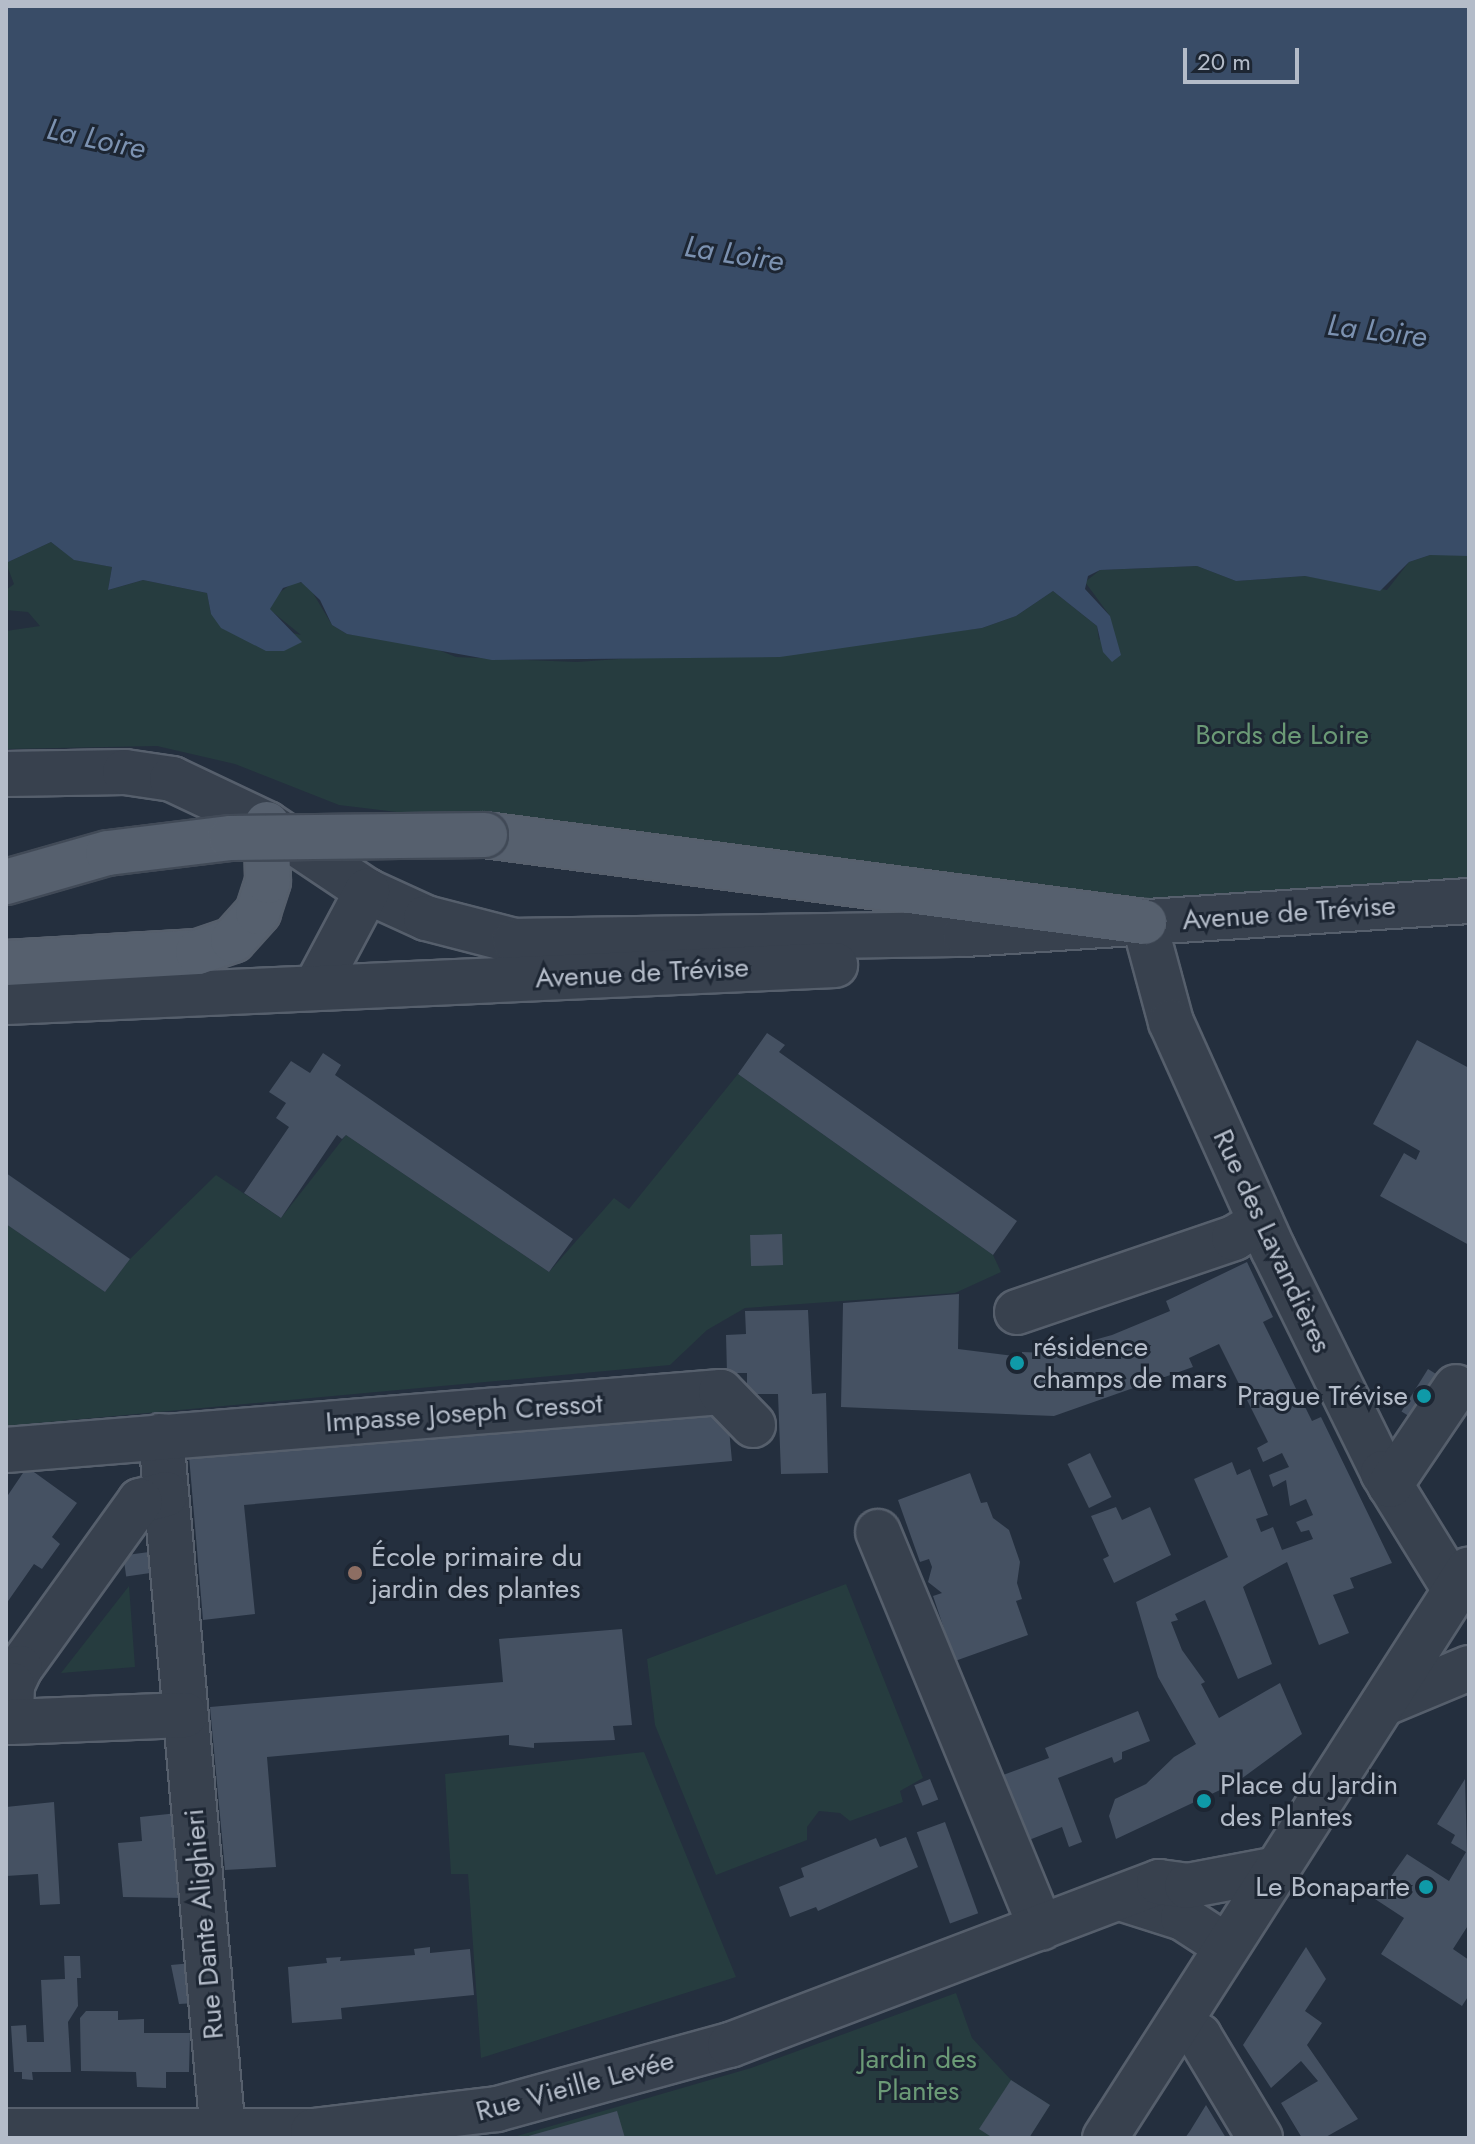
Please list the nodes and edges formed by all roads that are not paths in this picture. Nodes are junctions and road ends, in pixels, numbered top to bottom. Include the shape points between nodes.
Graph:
1 (6, 774) edge
2 (267, 824) junction
3 (6, 882) edge
4 (367, 891) junction
5 (1469, 901) edge
6 (1144, 922) junction
7 (965, 934) junction
8 (6, 963) edge
9 (316, 987) junction
10 (6, 1002) edge
11 (1261, 1222) junction
12 (1017, 1312) dead end
13 (1456, 1387) dead end
14 (753, 1425) dead end
15 (161, 1436) junction
16 (6, 1450) edge
17 (1390, 1485) junction
18 (166, 1494) junction
19 (878, 1532) dead end
20 (1462, 1579) edge
21 (1469, 1668) edge
22 (1383, 1704) junction
23 (185, 1715) junction
24 (8, 1723) edge
25 (1272, 1870) junction
26 (1117, 1897) junction
27 (1041, 1928) junction
28 (1226, 1946) junction
29 (1179, 2023) junction
30 (6, 2131) edge
31 (223, 2133) junction
32 (1105, 2138) edge
33 (1260, 2138) edge

1 - 2 street, Avenue de Trévise via 125,772 172,779
2 - 4 street, Avenue de Trévise
2 - 8 main road via 268,881 258,912 233,940 198,952
3 - 6 main road, bridge via 108,853 231,838 485,835
4 - 7 street, Avenue de Trévise via 426,918 515,941
4 - 9 street
5 - 6 street, Avenue de Trévise
6 - 7 street, Avenue de Trévise
6 - 11 street, Rue des Lavandières via 1171,1022
7 - 9 street, Avenue de Trévise via 837,965
9 - 10 street, Avenue de Trévise
11 - 12 street via 1234,1238
11 - 17 street, Rue des Lavandières
13 - 17 street
14 - 15 street, Impasse Joseph Cressot via 721,1392
15 - 16 street
15 - 18 street, Rue Dante Alighieri
17 - 20 street, Rue des Lavandières
18 - 23 street, Rue Dante Alighieri
18 - 24 street via 140,1501 20,1668 12,1685
19 - 27 street
20 - 22 street
21 - 22 street
22 - 25 street
23 - 24 street
23 - 31 street, Rue Dante Alighieri
25 - 26 street via 1187,1886 1159,1882
25 - 28 street
26 - 27 street, Rue Vieille Levée
26 - 28 street via 1183,1918
27 - 31 street, Rue Vieille Levée via 730,2045 497,2109 426,2121
28 - 29 street
29 - 32 street
29 - 33 street via 1199,2036
30 - 31 street, Rue Vieille Levée

